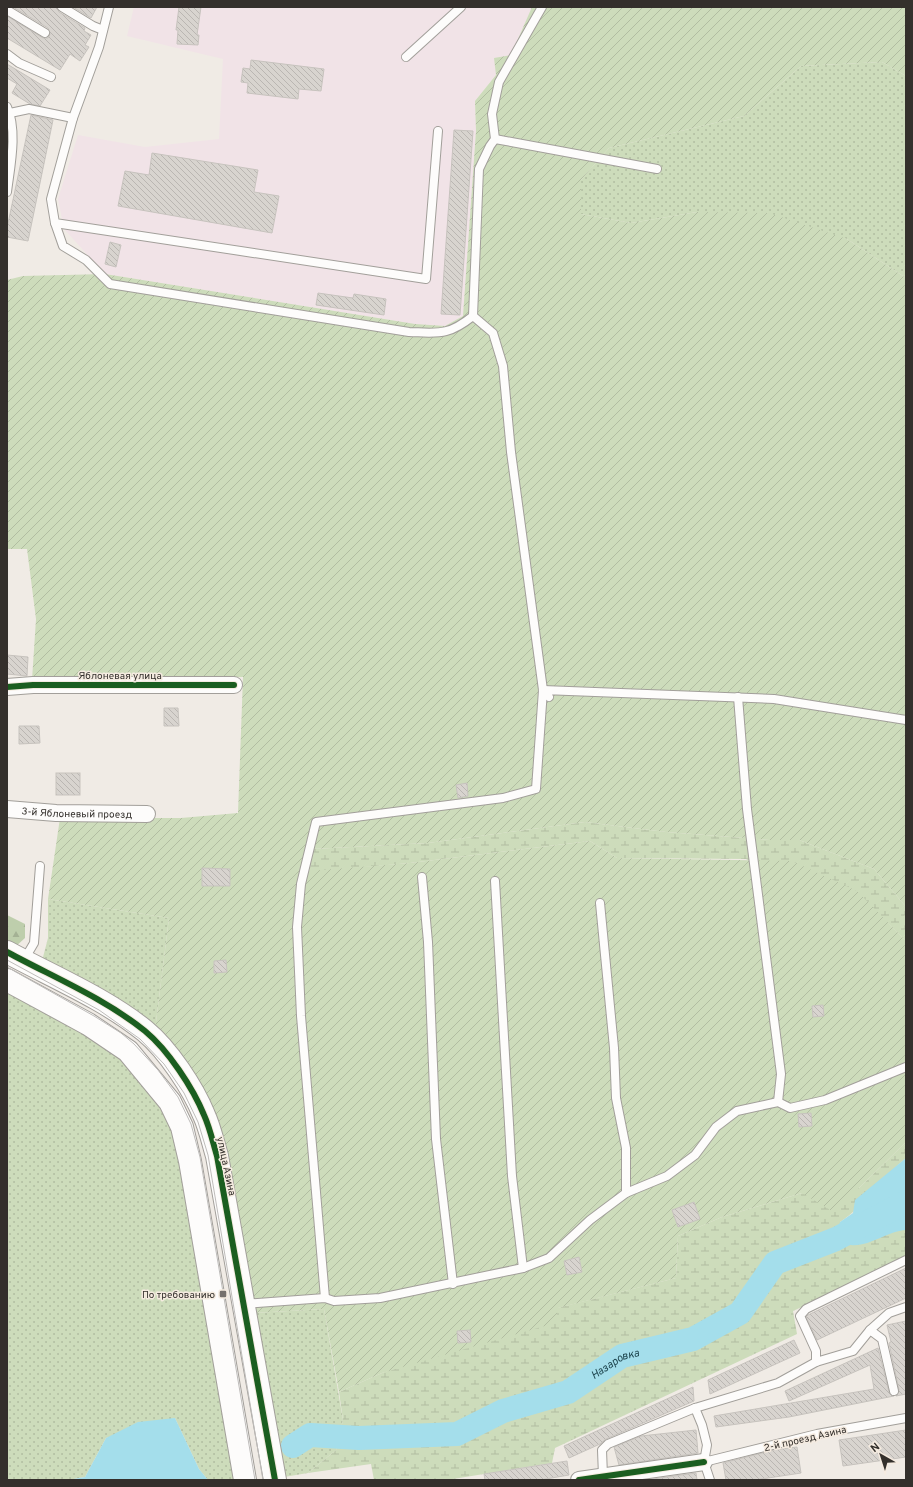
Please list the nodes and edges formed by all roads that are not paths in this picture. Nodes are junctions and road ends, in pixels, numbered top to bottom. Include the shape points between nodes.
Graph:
1 (62, 7) edge
2 (109, 7) edge
3 (461, 7) edge
4 (542, 7) edge
5 (7, 10) edge
6 (104, 30) junction
7 (45, 32) dead end
8 (7, 54) edge
9 (406, 57) dead end
10 (50, 77) dead end
11 (8, 110) edge
12 (73, 118) junction
13 (438, 132) dead end
14 (495, 139) junction
15 (657, 169) dead end
16 (7, 192) edge
17 (55, 223) junction
18 (472, 316) junction
19 (234, 685) dead end
20 (7, 687) edge
21 (543, 690) junction
22 (549, 697) dead end
23 (738, 697) junction
24 (906, 720) edge
25 (7, 809) edge
26 (147, 814) dead end
27 (40, 866) dead end
28 (422, 877) dead end
29 (495, 881) dead end
30 (600, 903) dead end
31 (15, 956) edge
32 (7, 980) edge
33 (906, 1067) edge
34 (778, 1102) junction
35 (626, 1193) junction
36 (906, 1260) edge
37 (523, 1268) junction
38 (453, 1284) junction
39 (324, 1298) junction
40 (243, 1304) junction
41 (906, 1307) edge
42 (870, 1330) junction
43 (816, 1362) junction
44 (894, 1391) dead end
45 (695, 1408) junction
46 (906, 1418) edge
47 (704, 1462) junction
48 (603, 1476) junction
49 (245, 1480) edge
50 (275, 1480) edge
51 (579, 1480) edge
52 (710, 1480) edge

1 - 6 lane
2 - 6 lane
3 - 9 lane
4 - 14 lane via 499,82 492,114
5 - 7 lane
6 - 12 lane
8 - 10 lane via 19,63
11 - 12 lane via 29,109
11 - 16 lane via 12,145
12 - 17 lane via 51,199
13 - 17 lane via 426,279
14 - 15 lane
14 - 18 lane via 479,169
17 - 18 lane via 63,246 86,260 110,284 409,332 444,334 462,325
18 - 21 lane via 493,333 503,366 511,452
19 - 20 street, Яблоневая улица via 33,684
21 - 22 lane
21 - 23 lane
21 - 39 lane via 536,788 503,798 316,822 301,884 297,927 301,1016
23 - 24 lane via 774,699
23 - 34 lane via 747,809 781,1074
25 - 26 street, 3-й Яблоневый проезд via 56,813
27 - 31 lane via 34,943
28 - 38 lane via 428,942 436,1139
29 - 37 lane via 512,1176
30 - 35 lane via 614,1048 616,1098 626,1148
31 - 40 street, улица Азина via 103,1003 146,1032 171,1059 191,1089 205,1117 217,1156
32 - 49 street via 88,1024 128,1051 170,1102 182,1127
33 - 34 lane via 825,1100 790,1108
34 - 35 lane via 737,1111 716,1127 694,1155 667,1176
35 - 37 lane via 590,1220 549,1258
36 - 43 lane via 806,1309 800,1316 816,1351
37 - 38 lane
38 - 39 lane via 380,1298 334,1301
39 - 40 lane
40 - 50 street, улица Азина
41 - 42 lane via 889,1313
42 - 43 lane via 852,1351
42 - 44 lane via 882,1339
43 - 45 lane via 778,1382
45 - 47 lane via 707,1445
45 - 48 lane via 608,1444 602,1450
46 - 47 lane, 2-й проезд Азина via 816,1434
47 - 48 street
47 - 52 lane
48 - 51 street

